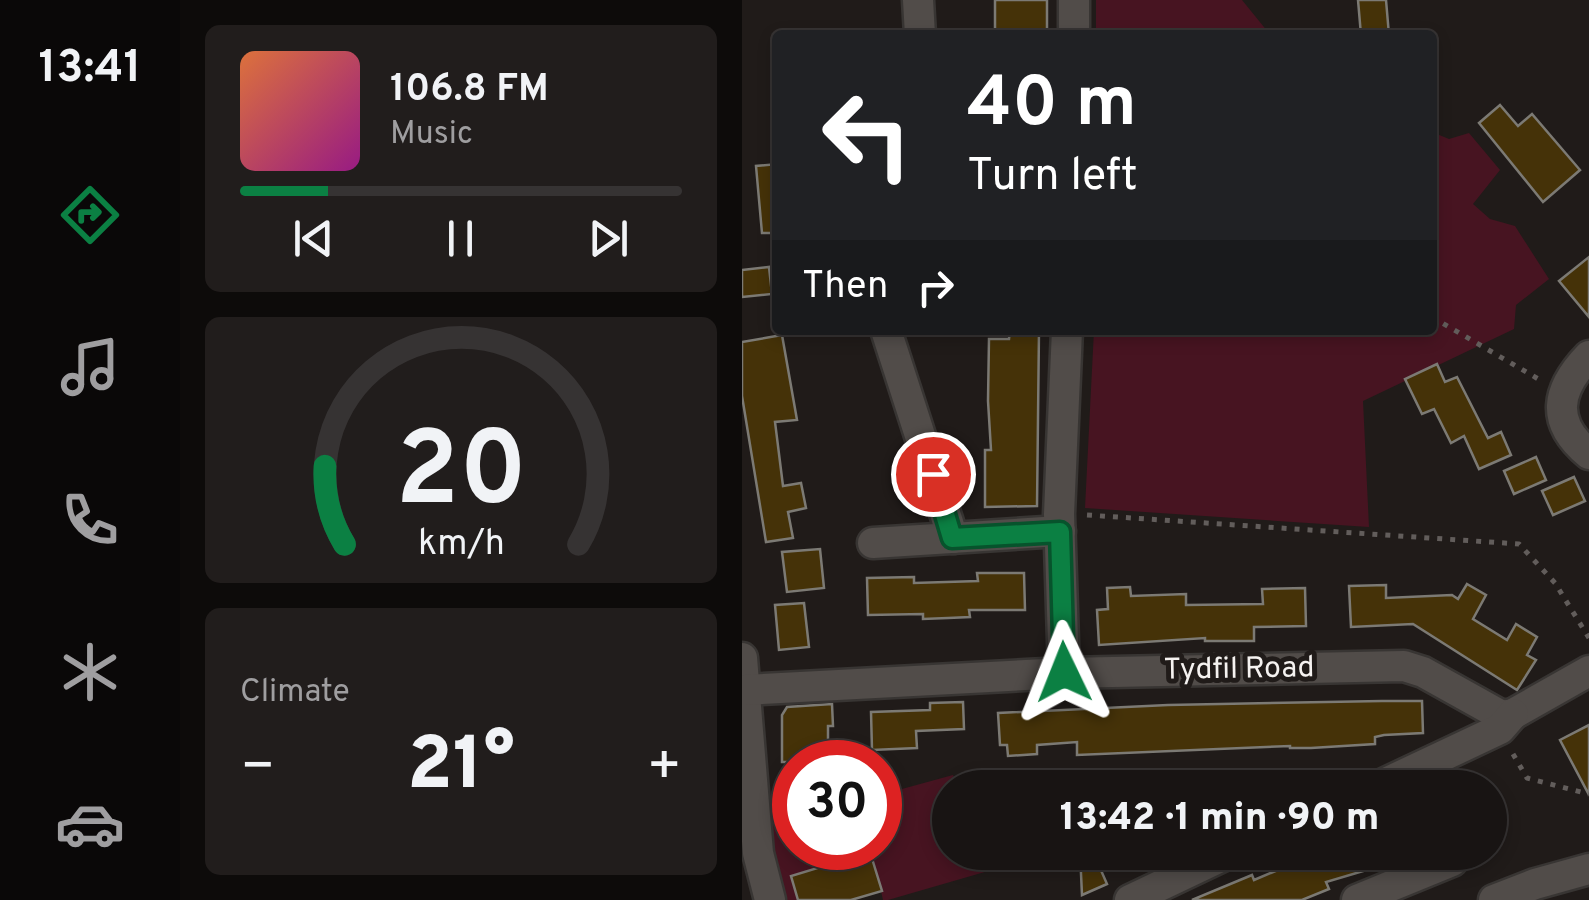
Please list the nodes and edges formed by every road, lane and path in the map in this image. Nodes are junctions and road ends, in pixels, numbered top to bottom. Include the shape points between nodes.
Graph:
1 (918, 0) edge
2 (1074, 0) edge
3 (920, 30) edge
4 (1074, 30) edge
5 (1437, 319) edge
6 (888, 335) edge
7 (1067, 335) edge
8 (1588, 356) edge
9 (1564, 394) junction
10 (1588, 454) edge
11 (1060, 523) junction
12 (952, 538) junction
13 (873, 544) dead end
14 (1588, 638) edge
15 (742, 658) edge
16 (1588, 671) edge
17 (1064, 672) junction
18 (745, 690) junction
19 (1506, 721) junction
20 (1410, 770) edge
21 (1588, 794) edge
22 (750, 857) edge
23 (1588, 869) edge
24 (1193, 870) edge
25 (1430, 870) edge
26 (770, 900) edge
27 (1130, 900) edge
28 (1357, 900) edge
29 (1494, 900) edge

1 - 3 street
2 - 4 street
5 - 9 path
6 - 12 street
7 - 11 street
8 - 9 street via 1570,375
9 - 10 street via 1563,425
11 - 12 street
11 - 14 path via 1146,517 1519,544 1555,583
11 - 17 street
12 - 13 street
15 - 18 street
16 - 19 street
17 - 18 street, Tydfil Road
17 - 19 street, Tydfil Road via 1404,666
18 - 22 street
19 - 20 street
19 - 21 path via 1527,778
22 - 26 street
23 - 29 street
24 - 27 street
25 - 28 street

